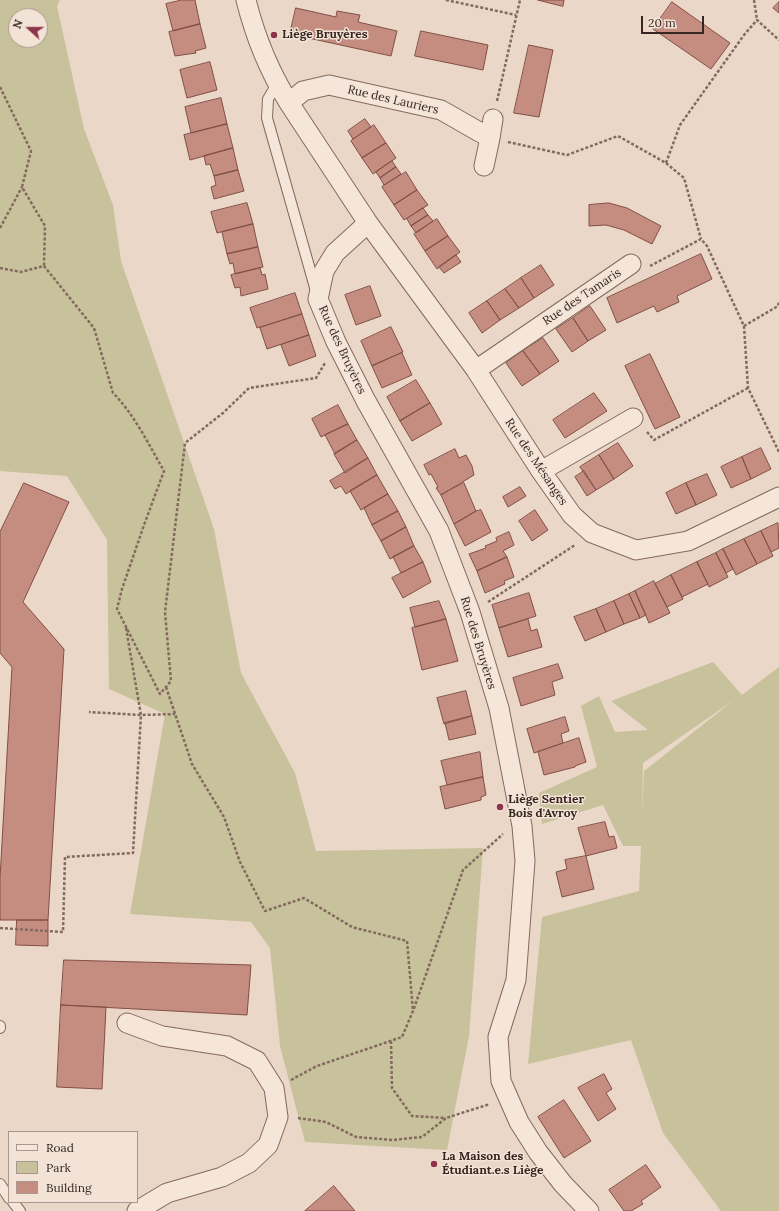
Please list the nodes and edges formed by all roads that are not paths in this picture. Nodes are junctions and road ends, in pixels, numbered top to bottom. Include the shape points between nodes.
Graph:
1 (246, 0) edge
2 (277, 84) junction
3 (289, 102) junction
4 (493, 119) road end
5 (490, 138) junction
6 (484, 166) dead end
7 (368, 223) junction
8 (631, 264) road end
9 (318, 299) junction
10 (476, 370) junction
11 (633, 418) road end
12 (541, 471) junction
13 (779, 496) edge
14 (127, 1023) dead end
15 (0, 1184) edge
16 (8, 1196) edge
17 (14, 1203) edge
18 (20, 1211) edge
19 (137, 1211) edge
20 (588, 1211) edge

1 - 2 street via 264,56
2 - 3 street
2 - 9 lane, Rue des Bruyères via 268,99 266,118
3 - 5 street, Rue des Lauriers via 303,91 329,85 441,110
3 - 7 street
4 - 5 street
5 - 6 street
7 - 9 street via 335,253 324,271
7 - 10 street, Rue des Mésanges
8 - 10 street, Rue des Tamaris
9 - 20 street, Rue des Bruyères via 336,342 366,401 439,531 470,612 499,708 522,826 525,861 518,961 512,993 498,1037 501,1081 519,1122 538,1152
10 - 12 street, Rue des Mésanges
11 - 12 street
12 - 13 street, Rue des Mésanges via 572,515 592,533 636,550 688,541
14 - 19 street via 162,1036 227,1046 257,1061 274,1088 278,1117 268,1145 249,1163 222,1177 167,1193
15 - 16 lane
17 - 18 lane

